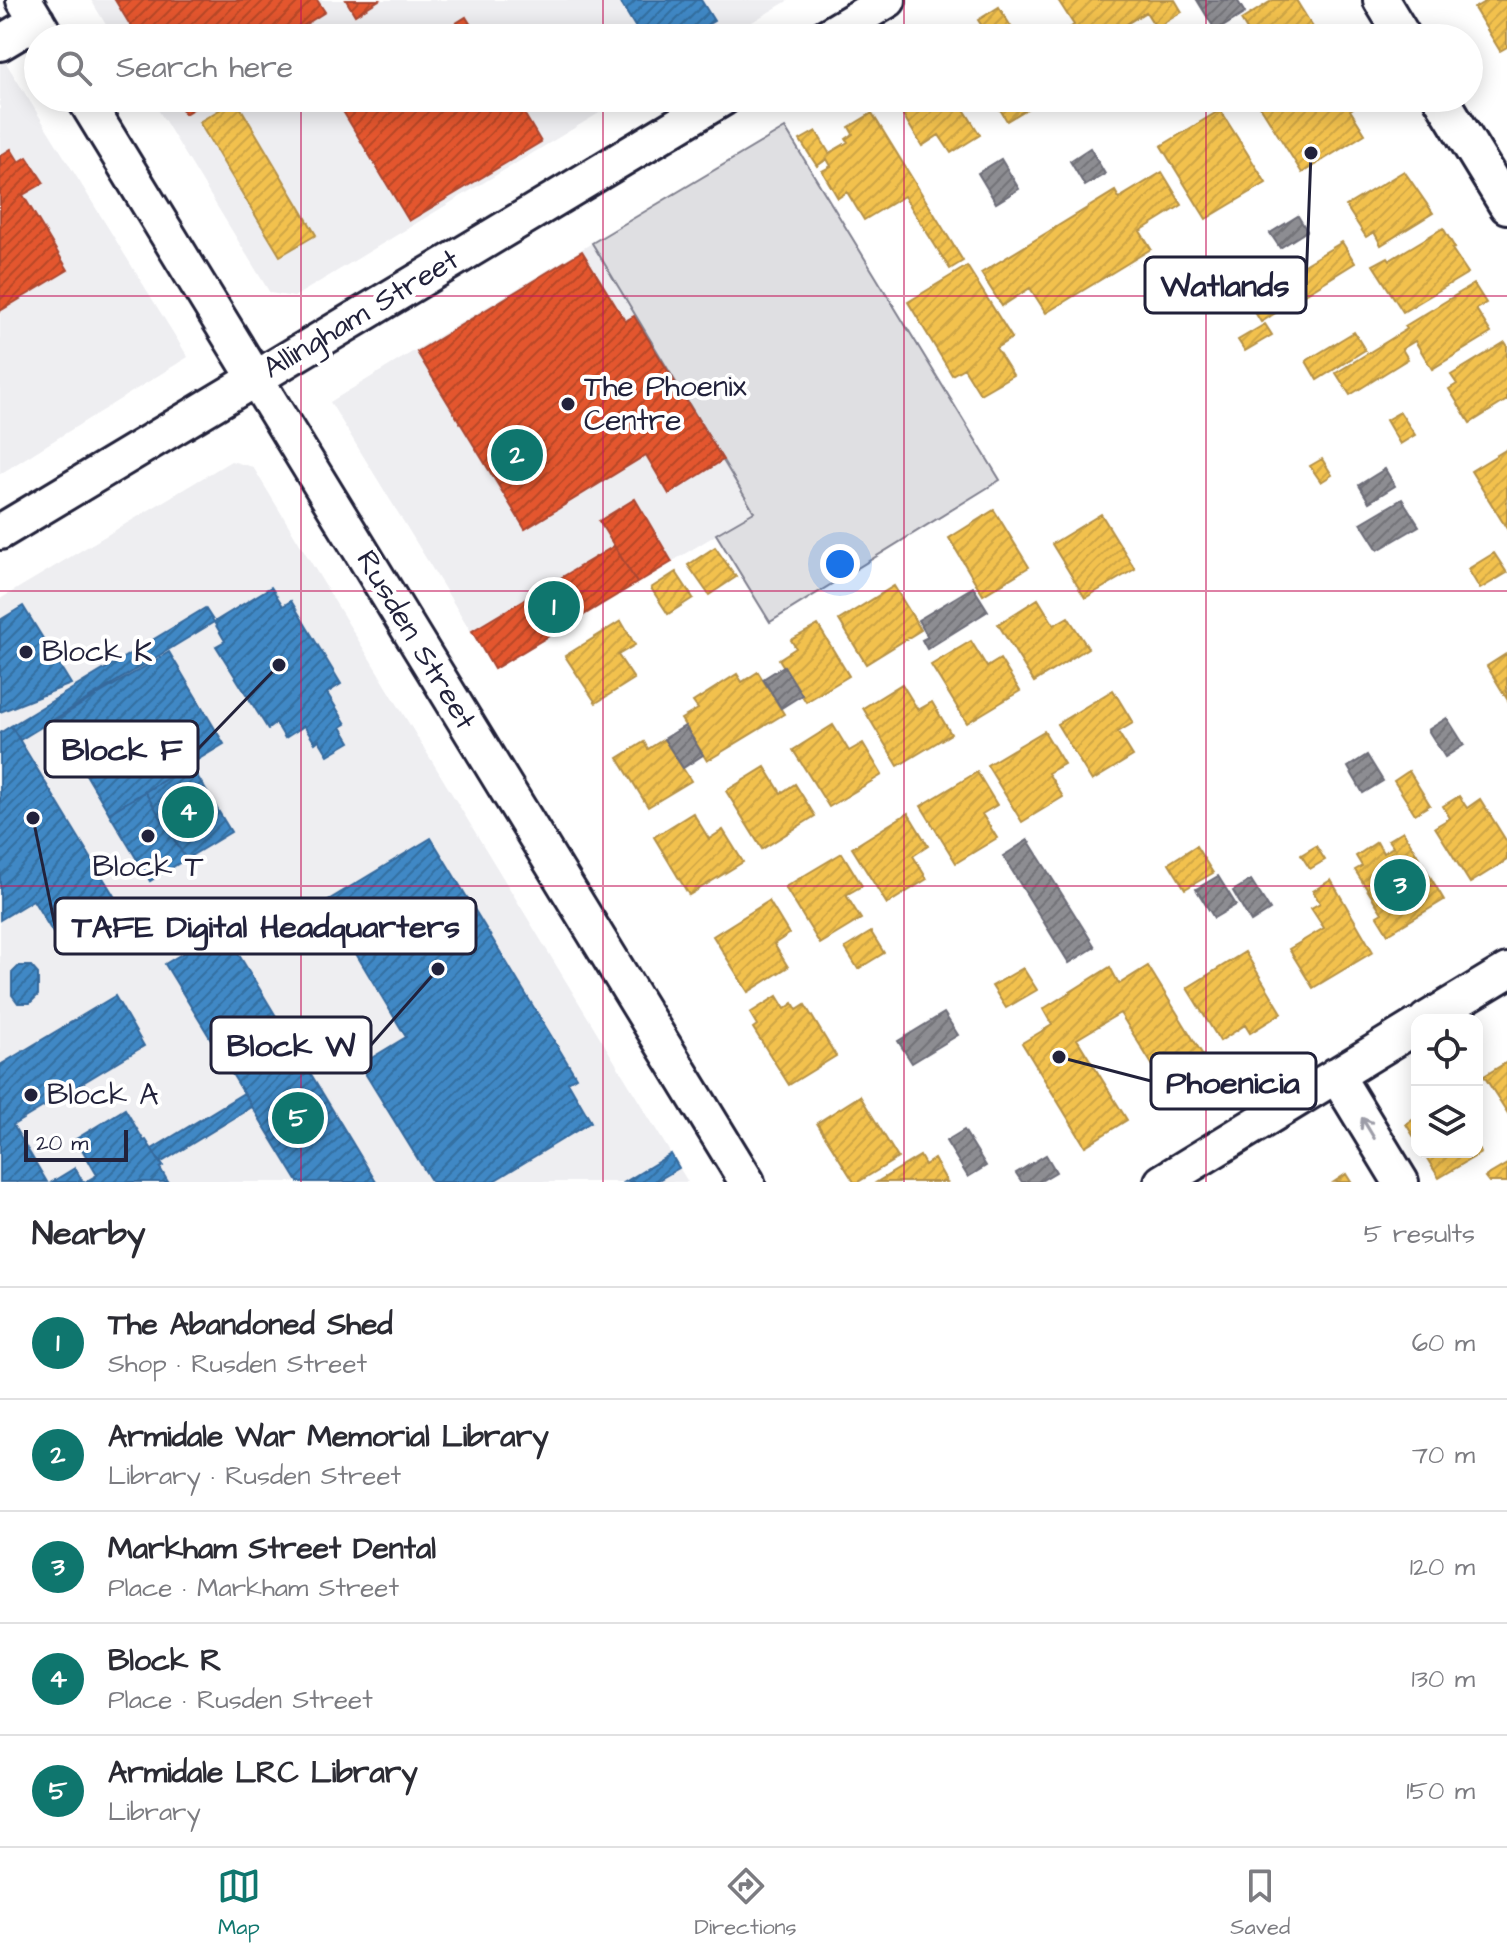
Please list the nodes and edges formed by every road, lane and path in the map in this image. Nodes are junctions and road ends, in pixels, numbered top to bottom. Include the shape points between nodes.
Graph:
1 (888, 0) edge
2 (1381, 0) edge
3 (848, 24) edge
4 (1396, 24) edge
5 (24, 28) edge
6 (0, 43) edge
7 (93, 112) edge
8 (700, 112) edge
9 (1450, 112) edge
10 (1507, 206) edge
11 (255, 378) junction
12 (5, 518) edge
13 (1507, 971) edge
14 (1436, 1014) edge
15 (1411, 1030) edge
16 (1336, 1075) junction
17 (747, 1182) edge
18 (1162, 1182) edge
19 (1401, 1182) edge

1 - 3 street
2 - 4 street
5 - 6 street
7 - 11 street, Rusden Street
8 - 11 street, Allingham Street
9 - 10 street
11 - 12 street, Allingham Street
11 - 17 street, Rusden Street
13 - 14 street
15 - 16 street
16 - 18 street
19 -> 16 street

